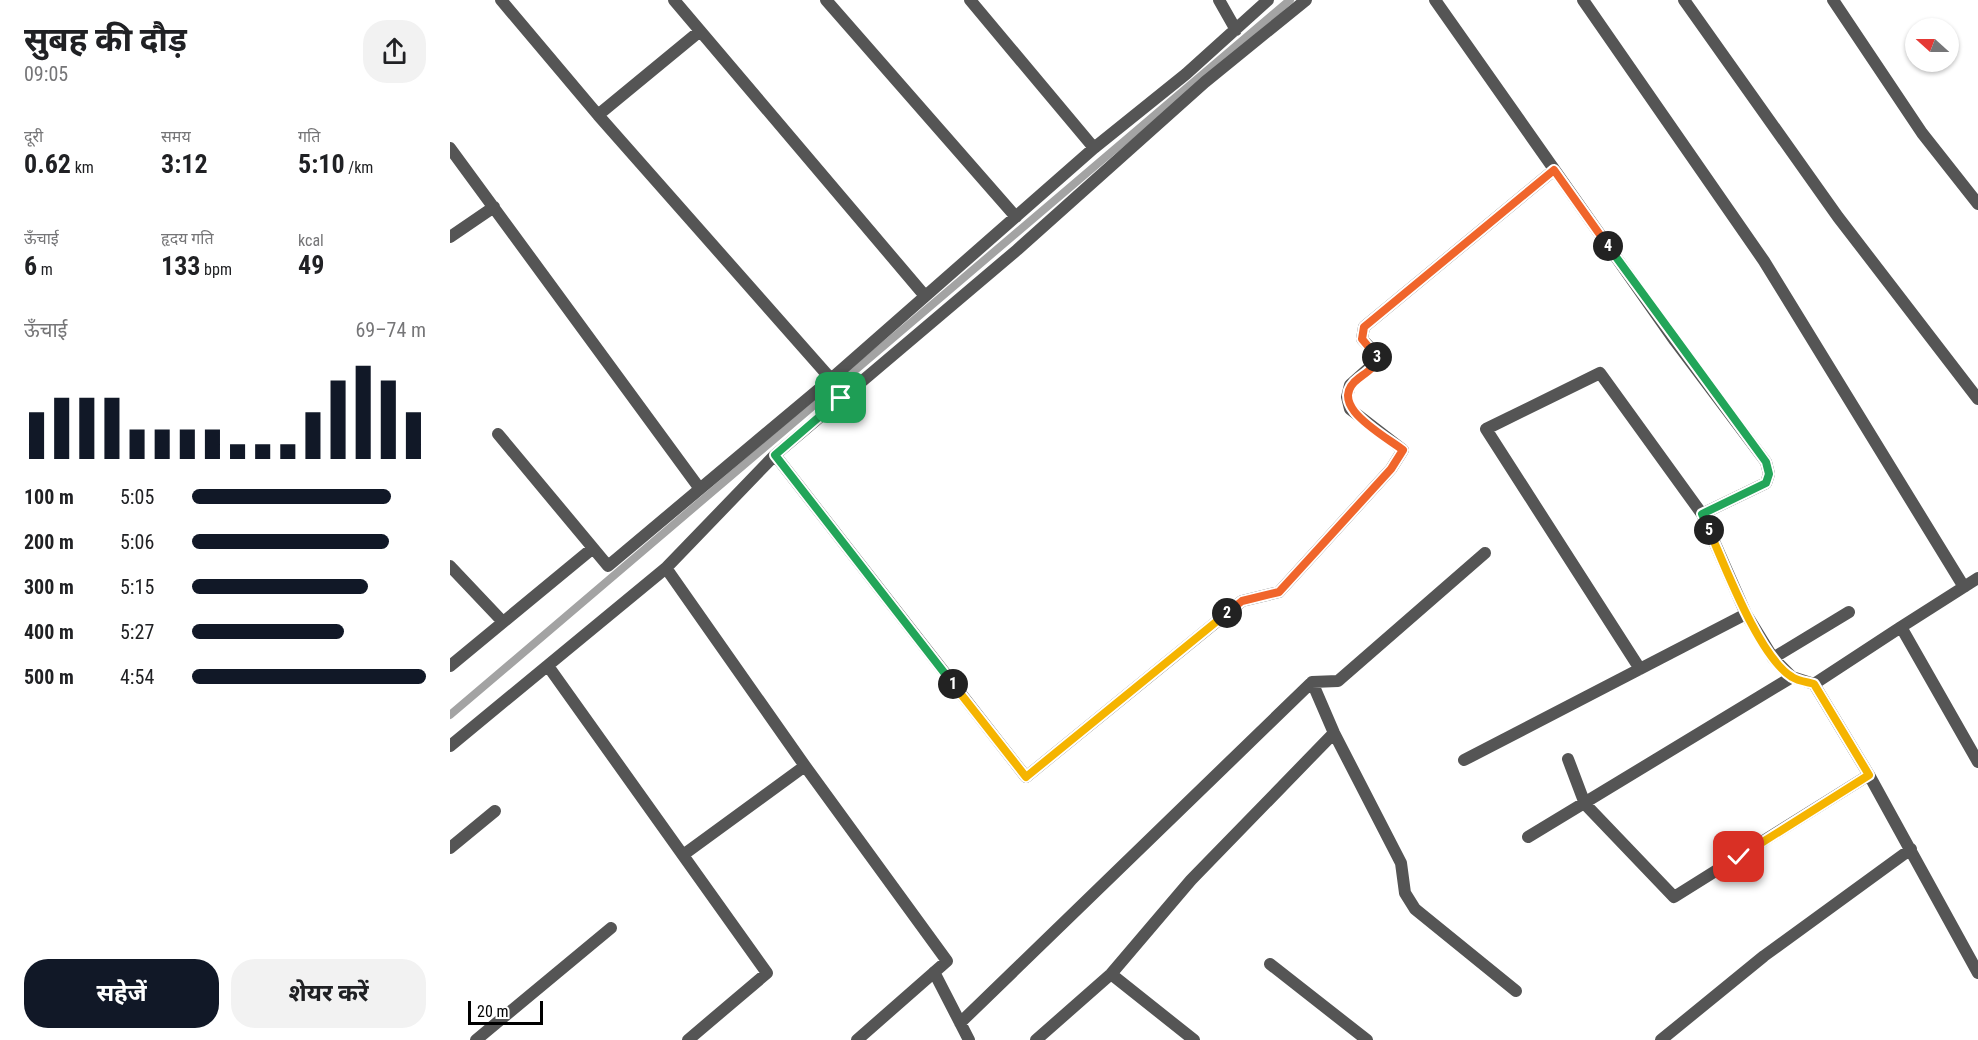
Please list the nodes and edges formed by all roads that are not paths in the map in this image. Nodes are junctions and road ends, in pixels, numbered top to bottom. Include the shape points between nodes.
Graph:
1 (501, 0) edge
2 (674, 0) edge
3 (826, 0) edge
4 (970, 0) edge
5 (1219, 0) edge
6 (1268, 0) edge
7 (1306, 0) edge
8 (1435, 0) edge
9 (1583, 0) edge
10 (1684, 0) edge
11 (1833, 0) edge
12 (1236, 30) junction
13 (700, 32) junction
14 (598, 115) junction
15 (450, 148) edge
16 (1094, 148) junction
17 (1554, 170) junction
18 (1978, 204) edge
19 (494, 207) junction
20 (1016, 217) junction
21 (450, 237) edge
22 (925, 296) junction
23 (831, 379) junction
24 (1978, 399) edge
25 (498, 434) dead end
26 (775, 455) junction
27 (700, 489) junction
28 (1702, 514) junction
29 (593, 548) junction
30 (1485, 553) dead end
31 (450, 566) edge
32 (666, 568) junction
33 (1978, 578) edge
34 (1964, 587) junction
35 (1849, 612) dead end
36 (1746, 614) junction
37 (503, 622) junction
38 (1901, 627) junction
39 (1773, 658) junction
40 (450, 666) edge
41 (548, 666) junction
42 (1640, 669) junction
43 (1792, 677) junction
44 (1312, 682) junction
45 (1814, 684) junction
46 (1334, 733) junction
47 (450, 746) edge
48 (1568, 759) dead end
49 (1464, 760) dead end
50 (1978, 762) edge
51 (805, 766) junction
52 (1869, 775) junction
53 (1586, 804) junction
54 (495, 811) dead end
55 (1528, 837) dead end
56 (450, 848) edge
57 (1911, 849) junction
58 (683, 855) junction
59 (611, 928) dead end
60 (1270, 964) dead end
61 (934, 972) junction
62 (1978, 973) edge
63 (1111, 974) junction
64 (1516, 991) dead end
65 (960, 1023) junction
66 (476, 1040) edge
67 (688, 1040) edge
68 (857, 1040) edge
69 (969, 1040) edge
70 (1036, 1040) edge
71 (1194, 1040) edge
72 (1367, 1040) edge
73 (1661, 1040) edge

1 - 14 street
2 - 13 street
3 - 20 street
4 - 16 street
5 - 12 street
6 - 12 street
7 - 26 street via 1204,82 1017,250
8 - 17 street
9 - 34 street via 1764,261
10 - 24 street via 1838,217
11 - 18 street via 1922,133
12 - 16 street
13 - 14 street
13 - 22 street
14 - 23 street
15 - 19 street
16 - 20 street
17 - 26 street via 1364,327 1362,339 1377,355 1377,361 1350,385 1347,397 1350,409 1403,450 1391,469 1279,592 1242,601 1026,777
17 - 28 street via 1766,462 1766,483
19 - 21 street
19 - 27 street
20 - 22 street
22 - 23 street
23 - 27 street
25 - 29 street
26 - 32 street
27 - 29 street via 608,566
28 - 36 street
28 - 42 street via 1600,373 1486,429
29 - 37 street
30 - 44 street via 1338,681
31 - 37 street
32 - 41 street
32 - 51 street
33 - 34 street
34 - 38 street
35 - 39 street
36 - 39 street
36 - 42 street
37 - 40 street
38 - 45 street
38 - 50 street
39 - 43 street
41 - 47 street
41 - 58 street
42 - 49 street
43 - 45 street
43 - 53 street
44 - 46 street
44 - 65 street
45 - 52 street
46 - 63 street via 1191,880
46 - 64 street via 1401,863 1405,893 1415,909
48 - 53 street
51 - 58 street
51 - 61 street via 947,960
52 - 53 street via 1674,897
52 - 57 street
53 - 55 street
54 - 56 street
57 - 62 street
57 - 73 street via 1764,956
58 - 67 street via 767,973
59 - 66 street
60 - 72 street
61 - 65 street
61 - 68 street
63 - 70 street
63 - 71 street
65 - 69 street

